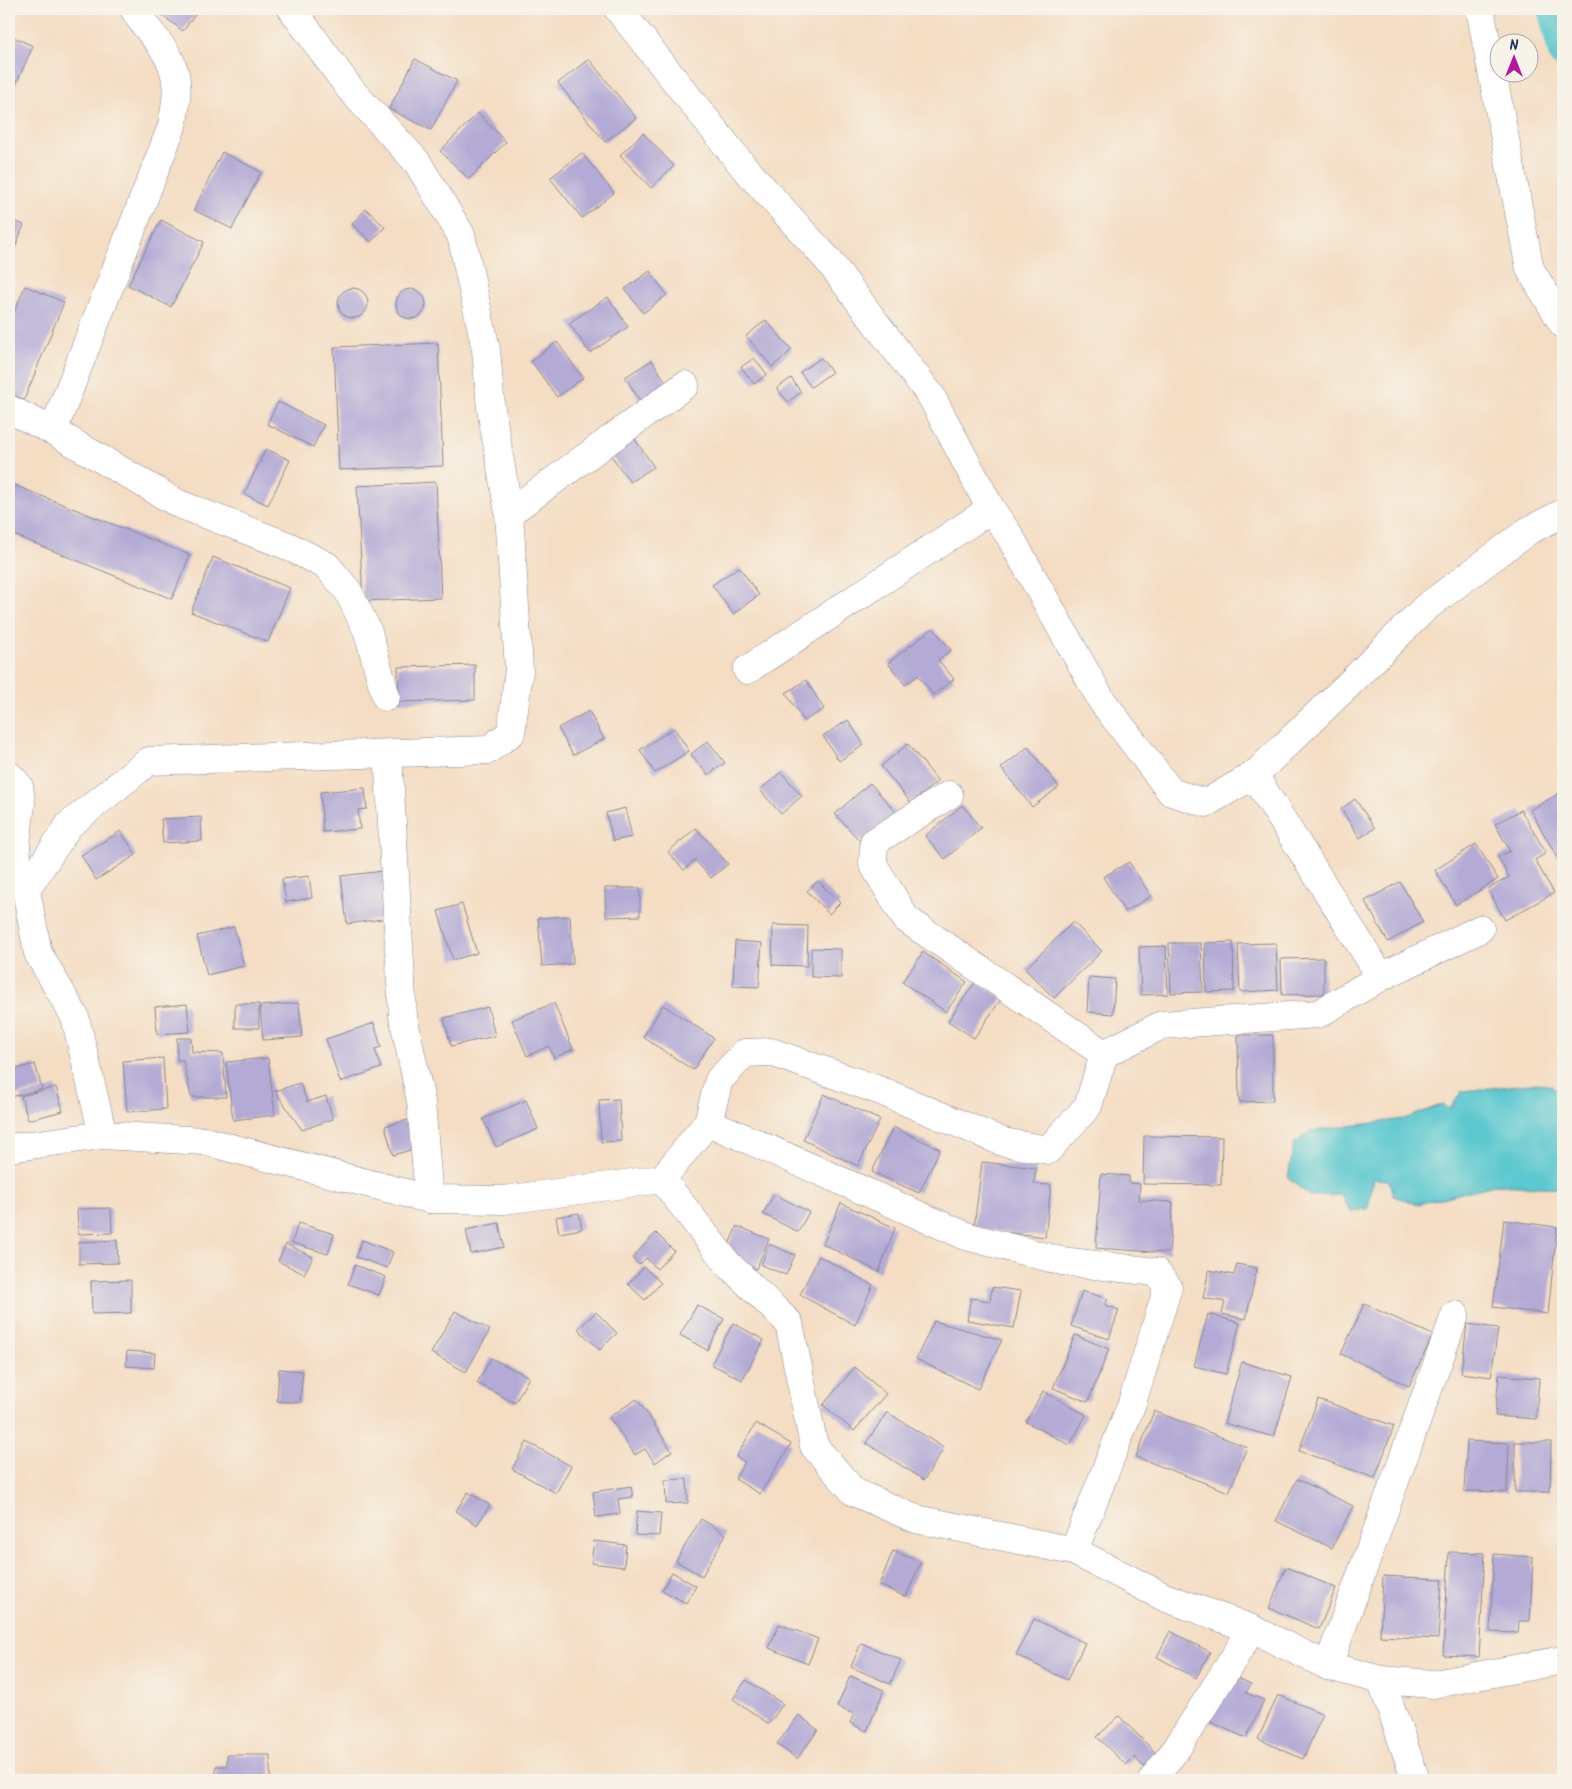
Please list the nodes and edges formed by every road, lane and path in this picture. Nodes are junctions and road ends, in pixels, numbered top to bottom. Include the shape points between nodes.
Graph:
1 (134, 9) edge
2 (292, 9) edge
3 (618, 9) edge
4 (1480, 9) edge
5 (1563, 324) edge
6 (686, 385) dead end
7 (9, 409) edge
8 (52, 432) junction
9 (991, 509) junction
10 (509, 513) junction
11 (1563, 513) edge
12 (747, 670) dead end
13 (386, 697) dead end
14 (388, 754) junction
15 (9, 775) edge
16 (1254, 775) junction
17 (949, 795) dead end
18 (26, 890) junction
19 (1480, 929) dead end
20 (1381, 977) junction
21 (1104, 1054) junction
22 (708, 1122) junction
23 (103, 1135) junction
24 (9, 1148) edge
25 (662, 1179) junction
26 (429, 1199) junction
27 (1454, 1315) dead end
28 (1074, 1551) junction
29 (1252, 1629) junction
30 (1563, 1660) edge
31 (1328, 1666) junction
32 (1381, 1680) junction
33 (1152, 1780) edge
34 (1416, 1780) edge

1 - 8 street via 164,49 174,72 178,98 172,126
2 - 10 street via 350,89 418,162 461,235 486,349 491,409
3 - 9 street via 743,166 828,260 931,396
4 - 5 street via 1530,269
6 - 10 street
7 - 8 street
8 - 13 street via 179,504 288,546 327,566 348,591 368,632
9 - 12 street
9 - 16 street via 1009,535 1102,701 1171,792 1206,803
10 - 14 street via 519,670 511,733 488,750
11 - 16 street via 1528,531 1425,608
14 - 18 street via 149,761 69,825
14 - 26 street via 403,1016 421,1102
15 - 18 street via 19,786 21,803 16,845 18,872
16 - 20 street
17 - 21 street via 874,842 873,864 906,919
18 - 23 street via 38,953 75,1017
19 - 20 street
20 - 21 street via 1318,1014 1162,1025
21 - 22 street via 1088,1106 1048,1150 1003,1142 881,1091 771,1052 745,1053 719,1080
22 - 25 street
22 - 28 street via 966,1236 1062,1261 1156,1272 1168,1287 1132,1403
23 - 24 street
23 - 26 street via 204,1141
25 - 26 street via 504,1200
25 - 28 street via 728,1263 789,1322 814,1446 854,1492 916,1519
27 - 31 street
28 - 29 street via 1164,1597
29 - 31 street
29 - 33 street via 1177,1748
30 - 32 street via 1434,1684
31 - 32 street
32 - 34 street

